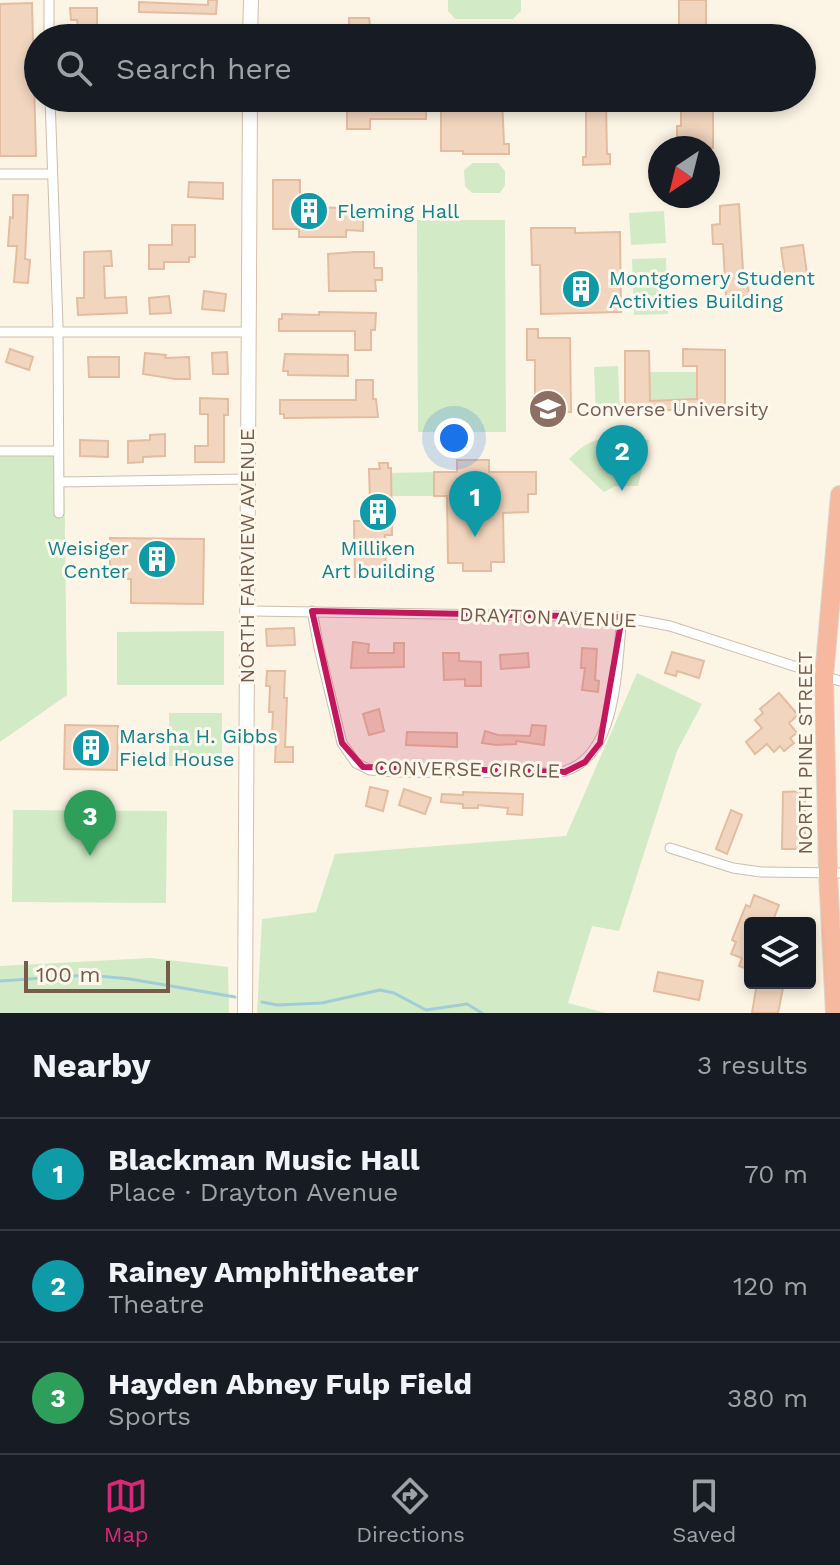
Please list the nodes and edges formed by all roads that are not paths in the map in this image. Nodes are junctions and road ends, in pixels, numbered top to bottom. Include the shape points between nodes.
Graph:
1 (49, 0) edge
2 (251, 0) edge
3 (49, 24) edge
4 (250, 24) edge
5 (50, 112) edge
6 (250, 112) edge
7 (0, 174) edge
8 (52, 174) junction
9 (0, 332) edge
10 (248, 332) junction
11 (58, 333) junction
12 (0, 451) edge
13 (58, 451) junction
14 (248, 479) junction
15 (59, 482) junction
16 (840, 495) edge
17 (59, 513) dead end
18 (836, 556) edge
19 (247, 611) junction
20 (312, 611) junction
21 (622, 617) junction
22 (832, 678) edge
23 (670, 848) dead end
24 (834, 873) edge
25 (834, 1012) edge
26 (245, 1013) edge

1 - 3 street
2 - 4 street
5 - 8 street
6 - 10 street, NORTH FAIRVIEW AVENUE
7 - 8 street
8 - 11 street
9 - 11 street
10 - 11 street
10 - 14 street, NORTH FAIRVIEW AVENUE
11 - 13 street
12 - 13 street
13 - 15 street
14 - 15 street
14 - 19 street, NORTH FAIRVIEW AVENUE
15 - 17 street
16 - 18 highway, NORTH PINE STREET
18 - 22 highway, NORTH PINE STREET
19 - 20 street, DRAYTON AVENUE
19 - 26 street, NORTH FAIRVIEW AVENUE
20 - 21 street, DRAYTON AVENUE
20 - 21 street, CONVERSE CIRCLE via 345,751 363,767 396,772 554,773 585,762 605,731
21 - 22 street, DRAYTON AVENUE via 670,626
22 - 24 highway, NORTH PINE STREET
23 - 24 street via 733,868
24 - 25 highway, NORTH PINE STREET

